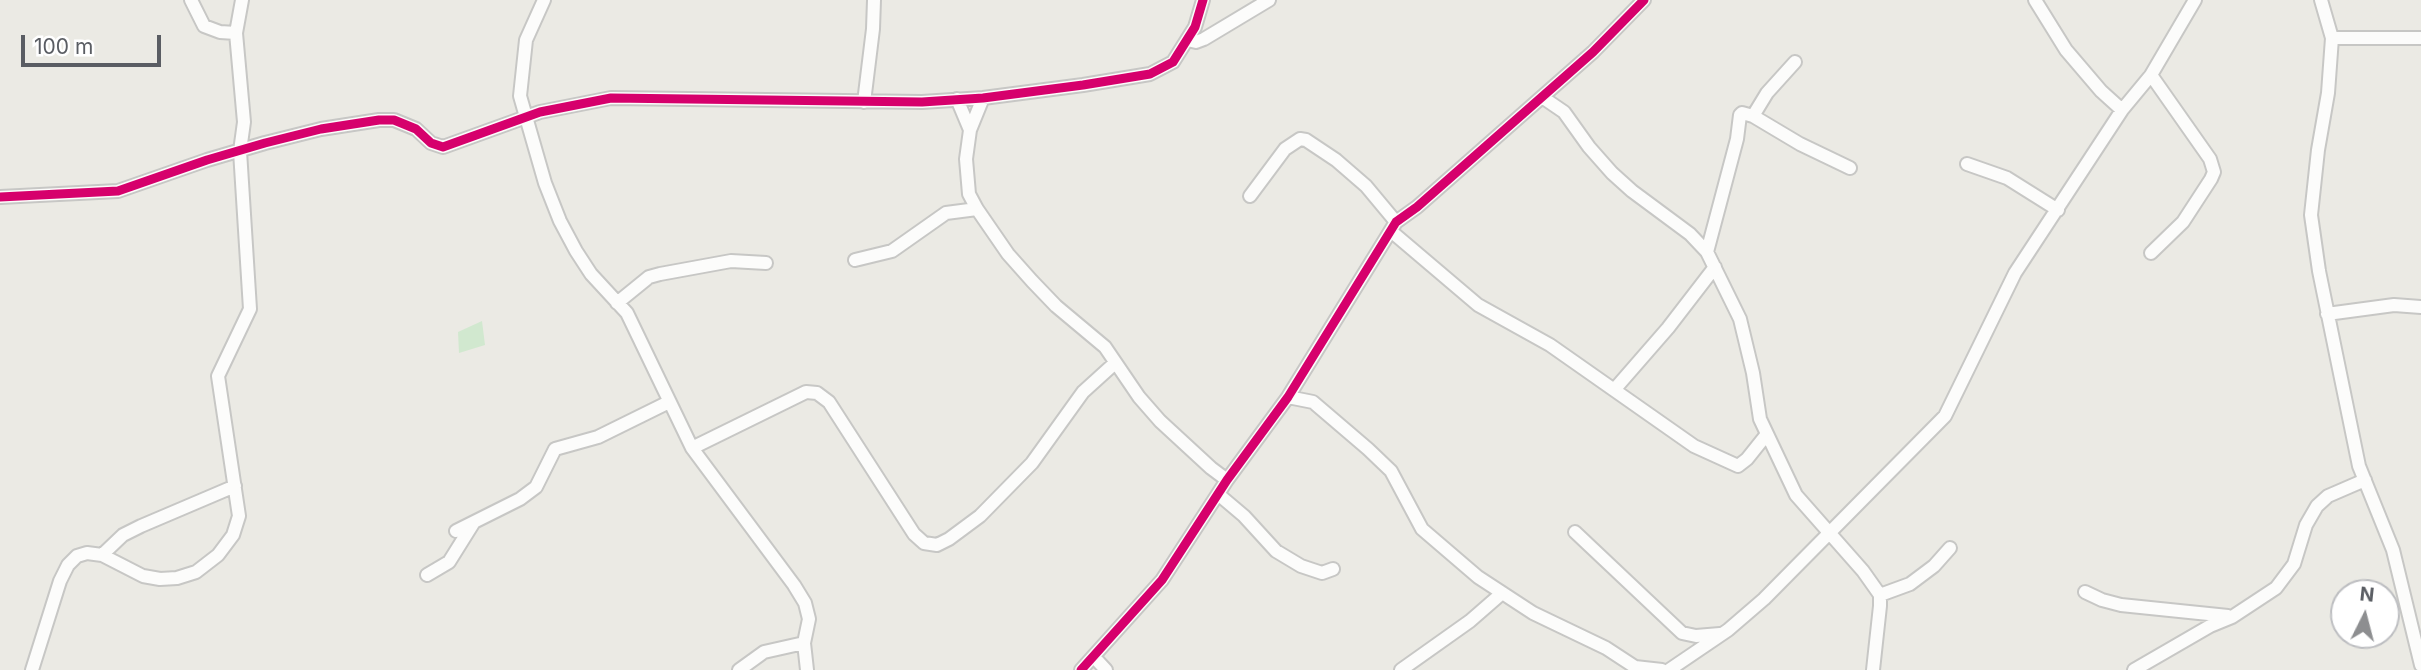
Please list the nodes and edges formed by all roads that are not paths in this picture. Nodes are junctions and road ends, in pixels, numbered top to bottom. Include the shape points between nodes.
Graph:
1 (191, 0) edge
2 (242, 0) edge
3 (544, 0) edge
4 (874, 0) edge
5 (1203, 0) edge
6 (1269, 0) edge
7 (1644, 0) edge
8 (2035, 0) edge
9 (2195, 0) edge
10 (2321, 0) edge
11 (236, 33) junction
12 (2332, 38) junction
13 (2421, 38) edge
14 (1187, 40) junction
15 (1795, 62) dead end
16 (2151, 75) junction
17 (1542, 97) junction
18 (983, 98) junction
19 (957, 99) junction
20 (864, 103) junction
21 (2122, 110) junction
22 (527, 116) junction
23 (1753, 116) junction
24 (971, 130) junction
25 (240, 151) junction
26 (1967, 164) dead end
27 (1850, 168) dead end
28 (0, 197) edge
29 (1250, 197) dead end
30 (977, 209) junction
31 (2058, 210) junction
32 (1394, 227) junction
33 (1707, 252) junction
34 (2151, 253) dead end
35 (855, 260) dead end
36 (766, 263) dead end
37 (1715, 267) junction
38 (617, 303) junction
39 (2421, 307) edge
40 (2327, 314) junction
41 (1115, 363) junction
42 (1614, 390) junction
43 (1287, 397) junction
44 (669, 402) junction
45 (1767, 434) junction
46 (692, 448) junction
47 (1227, 480) junction
48 (2365, 480) junction
49 (235, 486) junction
50 (1218, 494) junction
51 (474, 522) junction
52 (456, 531) dead end
53 (1575, 532) dead end
54 (1830, 534) junction
55 (1950, 548) dead end
56 (102, 555) junction
57 (1333, 569) dead end
58 (427, 575) dead end
59 (2085, 592) dead end
60 (1501, 594) junction
61 (1880, 595) junction
62 (2232, 617) junction
63 (1721, 634) junction
64 (804, 643) junction
65 (1094, 657) junction
66 (2421, 665) edge
67 (32, 670) edge
68 (739, 670) edge
69 (807, 670) edge
70 (1081, 670) edge
71 (1106, 670) edge
72 (1401, 670) edge
73 (1662, 670) edge
74 (1669, 670) edge
75 (1872, 670) edge
76 (2134, 670) edge

1 - 11 street via 204,26
2 - 11 street
3 - 22 street via 526,40 520,96
4 - 20 street
5 - 14 street
6 - 14 street via 1196,42
7 - 17 street
8 - 21 street via 2066,50
9 - 16 street
10 - 12 street
11 - 25 street via 244,121
12 - 13 street
12 - 40 street via 2311,215
14 - 18 street via 1173,62 1150,74
15 - 23 street
16 - 21 street
16 - 34 street via 2210,159 2214,172 2183,222
17 - 32 street
17 - 33 street via 1564,112 1612,173
18 - 19 street
18 - 24 street
19 - 20 street
19 - 24 street
20 - 22 street via 611,99
21 - 31 street
22 - 25 street via 443,146 394,120 379,120 321,129
22 - 38 street via 560,221 576,251
23 - 27 street
23 - 33 street via 1740,115
24 - 30 street via 966,159 969,194
25 - 28 street via 118,191
25 - 49 street via 250,309 218,376
26 - 31 street via 2007,178
29 - 32 street via 1285,149 1306,140 1366,186
30 - 35 street via 946,213 892,251
30 - 41 street via 1024,272 1105,347
31 - 54 street via 2015,273 1945,416
32 - 42 street via 1478,305 1550,345
32 - 43 street
33 - 37 street
36 - 38 street via 731,261 660,274 649,277
37 - 42 street
37 - 45 street via 1740,319
38 - 44 street via 627,313
39 - 40 street via 2394,305
40 - 48 street
41 - 46 street via 1083,392 1031,463 972,522 937,545 925,543 915,534 829,402 817,393 806,392
41 - 47 street via 1160,421
42 - 45 street via 1694,446 1738,466
43 - 47 street
43 - 60 street via 1313,402 1368,449 1391,471 1422,529
44 - 46 street
44 - 51 street via 598,437 555,449 537,487
45 - 54 street via 1796,495
46 - 64 street via 805,603 809,619
47 - 50 street
48 - 62 street via 2328,496 2317,506 2294,564 2276,588
48 - 66 street via 2393,550
49 - 56 street via 123,535
49 - 56 street via 239,516 233,535 218,555 196,572 177,578 143,576
50 - 57 street via 1276,551 1322,573
50 - 65 street via 1162,580
51 - 52 street
51 - 58 street via 449,562
53 - 63 street via 1682,633
54 - 61 street
54 - 63 street
55 - 61 street via 1910,584
56 - 67 street via 87,552 68,565
59 - 62 street via 2121,605
60 - 72 street
60 - 73 street via 1635,667
61 - 75 street
62 - 76 street
63 - 74 street
64 - 68 street via 764,652
64 - 69 street
65 - 70 street
65 - 71 street

